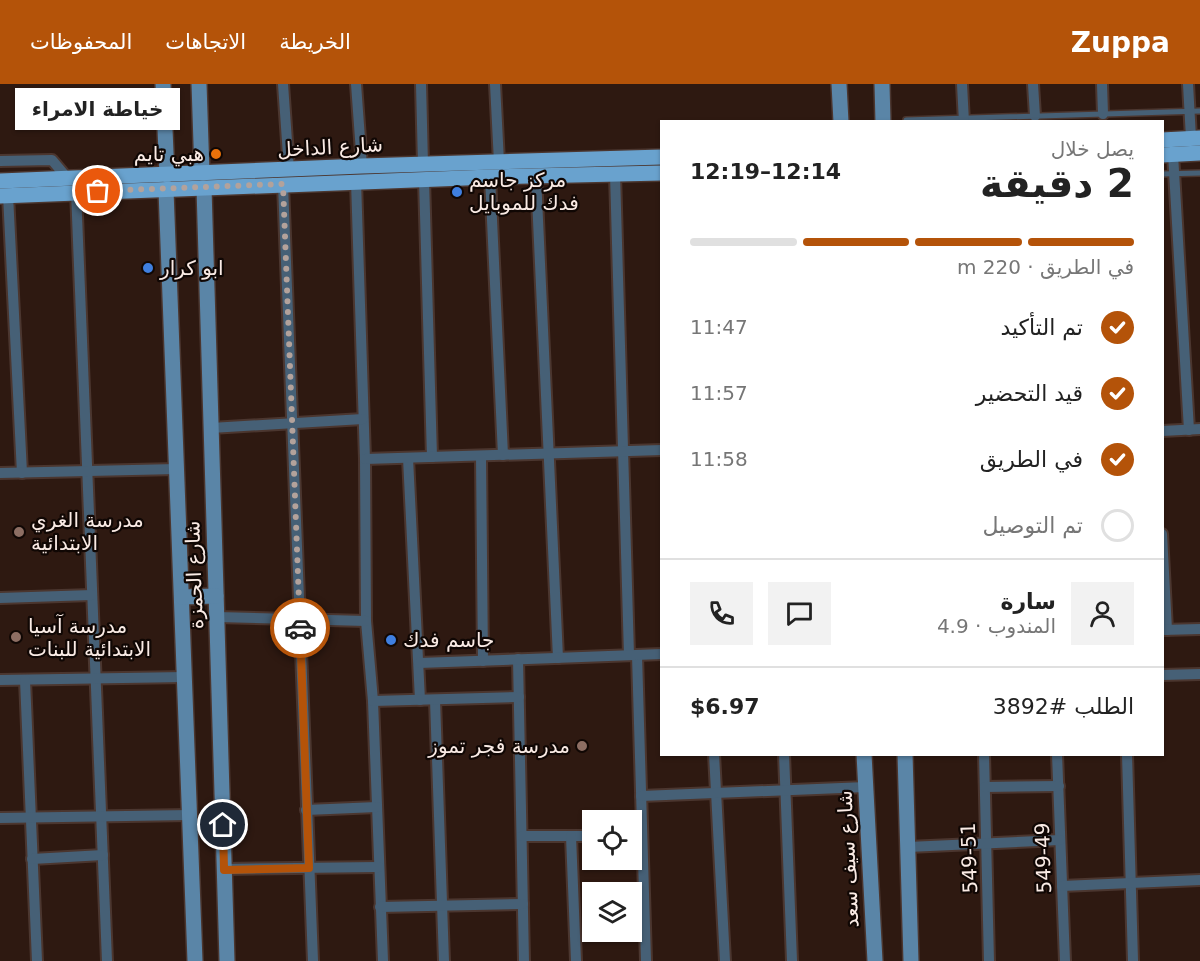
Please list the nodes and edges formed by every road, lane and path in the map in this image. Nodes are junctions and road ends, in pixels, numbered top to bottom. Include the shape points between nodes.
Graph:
1 (163, 84) edge
2 (199, 84) edge
3 (283, 84) edge
4 (356, 84) edge
5 (421, 84) edge
6 (495, 84) edge
7 (839, 84) edge
8 (882, 84) edge
9 (962, 84) edge
10 (1034, 84) edge
11 (1102, 84) edge
12 (1188, 84) edge
13 (1195, 111) edge
14 (1103, 114) junction
15 (1035, 116) junction
16 (841, 120) edge
17 (883, 120) edge
18 (906, 120) dead end
19 (964, 120) edge
20 (1195, 138) edge
21 (1164, 140) edge
22 (1200, 153) edge
23 (1168, 155) edge
24 (660, 157) edge
25 (0, 161) edge
26 (499, 162) junction
27 (362, 166) junction
28 (423, 171) junction
29 (1200, 172) edge
30 (660, 173) edge
31 (1175, 173) junction
32 (615, 174) junction
33 (1164, 174) edge
34 (536, 176) junction
35 (286, 177) junction
36 (490, 177) junction
37 (0, 181) edge
38 (203, 181) junction
39 (166, 182) junction
40 (356, 182) junction
41 (72, 185) junction
42 (4, 195) edge
43 (363, 419) junction
44 (292, 423) junction
45 (211, 428) junction
46 (1164, 430) edge
47 (1195, 430) edge
48 (660, 450) edge
49 (623, 452) junction
50 (549, 453) junction
51 (503, 455) junction
52 (481, 456) junction
53 (432, 457) junction
54 (408, 458) junction
55 (365, 459) junction
56 (177, 468) junction
57 (88, 471) junction
58 (0, 473) edge
59 (22, 473) junction
60 (93, 595) junction
61 (216, 596) junction
62 (182, 597) junction
63 (0, 598) edge
64 (1164, 598) edge
65 (217, 617) junction
66 (299, 620) junction
67 (366, 621) junction
68 (1200, 629) edge
69 (1165, 630) edge
70 (660, 654) edge
71 (633, 655) junction
72 (558, 658) junction
73 (518, 659) junction
74 (483, 661) junction
75 (419, 663) junction
76 (1200, 674) edge
77 (1164, 675) edge
78 (185, 677) junction
79 (96, 678) junction
80 (0, 680) edge
81 (25, 680) junction
82 (519, 697) junction
83 (420, 700) junction
84 (435, 700) junction
85 (373, 701) junction
86 (714, 756) edge
87 (784, 756) edge
88 (864, 756) edge
89 (905, 756) edge
90 (984, 756) edge
91 (1057, 756) edge
92 (1127, 756) edge
93 (1059, 786) junction
94 (866, 787) junction
95 (985, 787) junction
96 (785, 790) junction
97 (716, 793) junction
98 (641, 796) junction
99 (377, 807) junction
100 (306, 810) junction
101 (640, 810) edge
102 (190, 814) junction
103 (101, 816) junction
104 (31, 817) junction
105 (0, 818) edge
106 (522, 836) junction
107 (572, 836) junction
108 (582, 836) edge
109 (1060, 840) junction
110 (986, 843) junction
111 (908, 847) junction
112 (103, 855) junction
113 (32, 859) junction
114 (379, 867) junction
115 (309, 868) junction
116 (224, 870) junction
117 (639, 870) edge
118 (1200, 880) edge
119 (1131, 882) junction
120 (1062, 885) junction
121 (523, 904) junction
122 (442, 905) junction
123 (380, 907) junction
124 (37, 961) edge
125 (107, 961) edge
126 (195, 961) edge
127 (227, 961) edge
128 (313, 961) edge
129 (383, 961) edge
130 (444, 961) edge
131 (524, 961) edge
132 (576, 961) edge
133 (646, 961) edge
134 (725, 961) edge
135 (792, 961) edge
136 (875, 961) edge
137 (911, 961) edge
138 (989, 961) edge
139 (1065, 961) edge
140 (1133, 961) edge

1 - 39 street, شارع الحمزة
2 - 38 street, شارع الحمزة
3 - 35 street
4 - 27 street
5 - 28 street
6 - 26 street
7 - 16 street
8 - 17 street
9 - 19 street
10 - 15 street
11 - 14 street
12 - 13 street
13 - 14 lane
13 - 20 street
14 - 15 lane
15 - 19 lane
18 - 19 lane
20 - 21 main road
22 - 23 main road
23 - 31 street
24 - 26 main road, شارع الداخل
25 - 41 street via 52,159
26 - 28 main road, شارع الداخل
27 - 28 main road, شارع الداخل
27 - 35 main road, شارع الداخل
28 - 36 main road, شارع الداخل
28 - 40 main road, شارع الداخل
28 - 53 street
29 - 31 lane
30 - 32 main road, شارع الداخل
31 - 33 lane
31 - 47 street
32 - 34 main road, شارع الداخل
32 - 49 street
34 - 36 main road, شارع الداخل
34 - 50 street
35 - 38 main road, شارع الداخل
35 - 40 main road, شارع الداخل
35 - 44 street
36 - 51 street
37 - 41 main road, شارع الداخل
38 - 39 main road, شارع الداخل
38 - 45 street, شارع الحمزة
39 - 41 main road, شارع الداخل
39 - 56 street, شارع الحمزة
40 - 43 street
41 - 42 main road, شارع الداخل
41 - 57 street
42 - 59 street
43 - 44 street
43 - 55 street
44 - 45 street
44 - 66 street
45 - 61 street, شارع الحمزة
46 - 47 street
48 - 49 street
49 - 50 street
49 - 71 street
50 - 51 street
50 - 72 street
51 - 52 street
52 - 53 street
52 - 74 street
53 - 54 street
54 - 55 street
54 - 75 street
55 - 67 street
56 - 57 street
56 - 62 street, شارع الحمزة
57 - 59 street
57 - 60 street
58 - 59 street
60 - 63 street
60 - 79 street
61 - 62 street
61 - 65 street, شارع الحمزة
62 - 78 street, شارع الحمزة
64 - 69 street
65 - 66 street
65 - 116 street, شارع الحمزة
66 - 67 street
66 - 100 street
67 - 85 street
68 - 69 street
70 - 71 street
71 - 72 street
71 - 98 street
72 - 73 street
73 - 74 street
73 - 82 street
74 - 75 street
75 - 83 street
76 - 77 street
78 - 79 street
78 - 102 street, شارع الحمزة
79 - 81 street
79 - 103 street
80 - 81 street
81 - 104 street
82 - 84 street
82 - 106 street
83 - 84 street
83 - 85 street
84 - 122 street
85 - 99 street
86 - 97 street
87 - 96 street
88 - 94 street, شارع سيف سعد
89 - 111 street
90 - 95 street, 549-51
91 - 93 street, 549-49
92 - 119 street
93 - 95 street
93 - 109 street, 549-49
94 - 96 street
94 - 136 street, شارع سيف سعد
95 - 110 street, 549-51
96 - 97 street
96 - 135 street
97 - 98 street
97 - 134 street
98 - 101 street
99 - 100 street
99 - 114 street
100 - 115 street
102 - 103 street
102 - 126 street, شارع الحمزة
103 - 104 street
103 - 112 street
104 - 105 street
104 - 113 street
106 - 107 street
106 - 121 street
107 - 108 street
107 - 132 street
109 - 110 street
109 - 120 street, 549-49
110 - 111 street
110 - 138 street, 549-51
111 - 137 street
112 - 113 street
112 - 125 street
113 - 124 street
114 - 115 street
114 - 123 street
115 - 116 street
115 - 128 street
116 - 127 street, شارع الحمزة
117 - 133 street
118 - 119 street
119 - 120 street
119 - 140 street
120 - 139 street, 549-49
121 - 122 street
121 - 131 street
122 - 123 street
122 - 130 street
123 - 129 street

